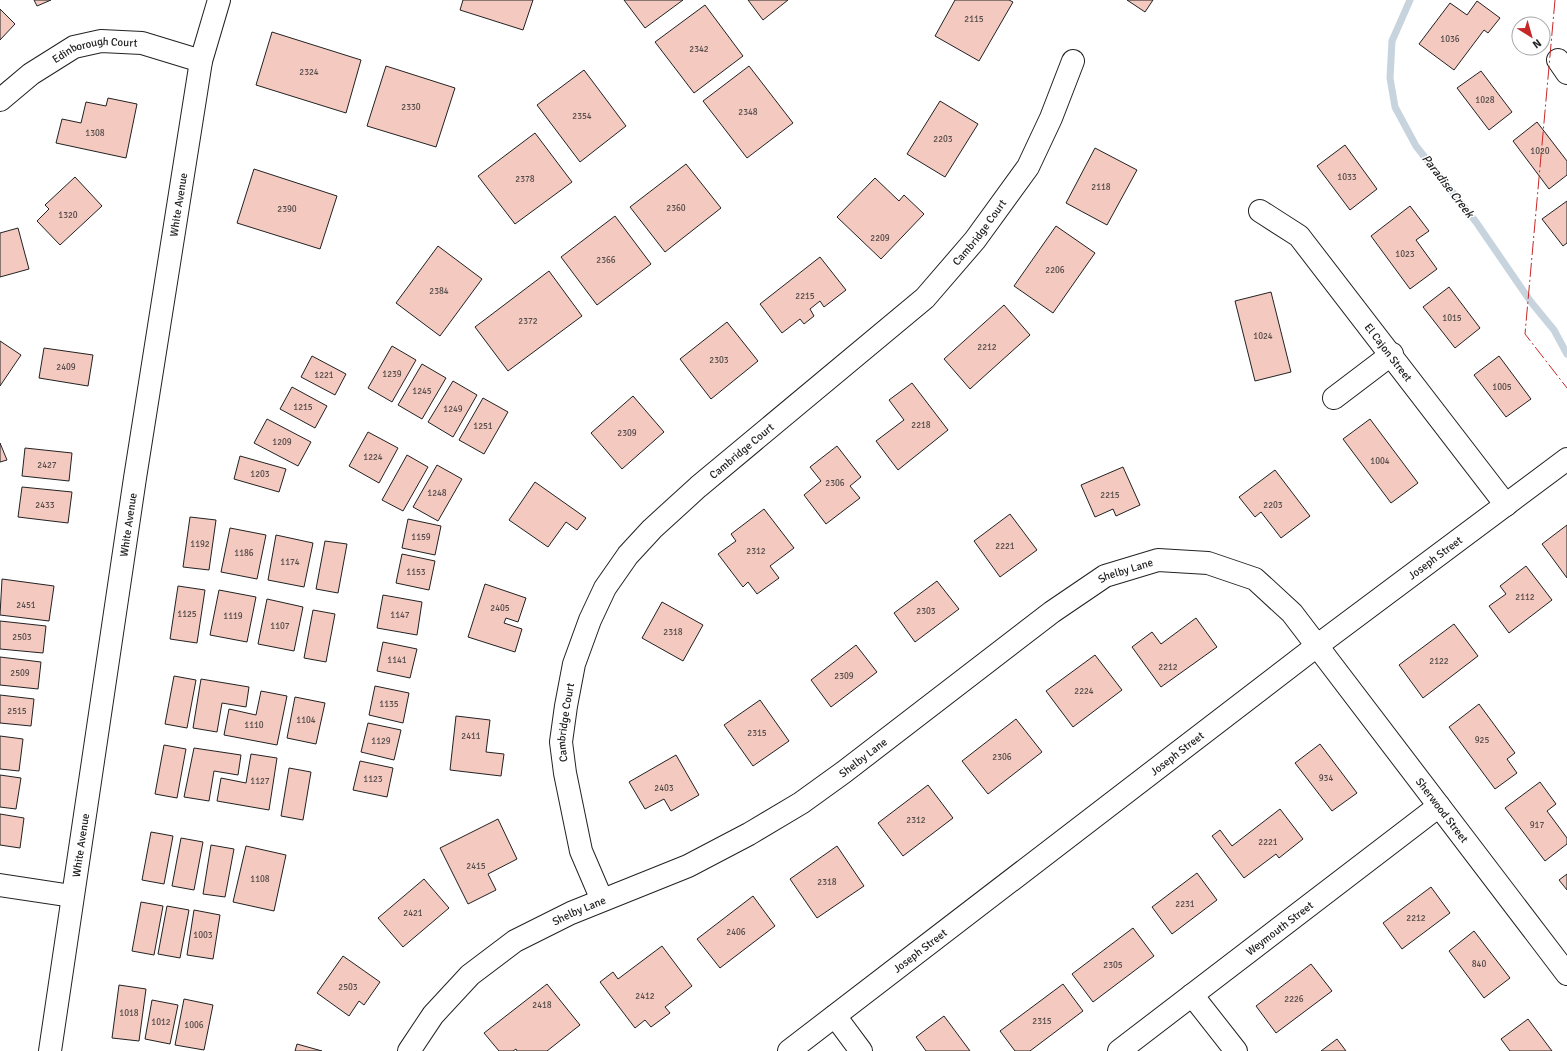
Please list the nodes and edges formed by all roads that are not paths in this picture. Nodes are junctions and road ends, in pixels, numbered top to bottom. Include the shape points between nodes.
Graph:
1 (219, 0) edge
2 (201, 61) junction
3 (1073, 61) dead end
4 (0, 100) edge
5 (1260, 211) dead end
6 (1392, 354) junction
7 (1334, 398) dead end
8 (1567, 459) edge
9 (1506, 505) junction
10 (1318, 646) junction
11 (1439, 806) junction
12 (0, 886) edge
13 (72, 896) junction
14 (602, 900) junction
15 (1567, 974) edge
16 (1192, 995) junction
17 (835, 1016) junction
18 (50, 1051) edge
19 (409, 1051) edge
20 (790, 1051) edge
21 (861, 1051) edge
22 (1119, 1051) edge
23 (1236, 1051) edge

1 - 2 street, White Avenue
2 - 4 street, Edinborough Court via 142,43 101,40 74,46 31,74
2 - 13 street, White Avenue
3 - 14 street, Cambridge Court via 1051,118 1028,167 975,240 924,298 692,493 628,555 605,588 574,664 561,742 581,851
5 - 6 street, El Cajon Street via 1299,236
6 - 7 street
6 - 9 street, El Cajon Street
8 - 9 street, Joseph Street
9 - 10 street, Joseph Street
10 - 11 street, Sherwood Street
10 - 14 street, Shelby Lane via 1292,613 1255,579 1208,564 1158,560 1105,576 1052,612 801,803 688,866
10 - 17 street, Joseph Street
11 - 15 street, Sherwood Street
11 - 16 street, Weymouth Street
12 - 13 street
13 - 18 street, White Avenue
14 - 19 street, Shelby Lane via 515,941 470,975 433,1015
16 - 22 street, Weymouth Street
16 - 23 street
17 - 20 street, Joseph Street
17 - 21 street

